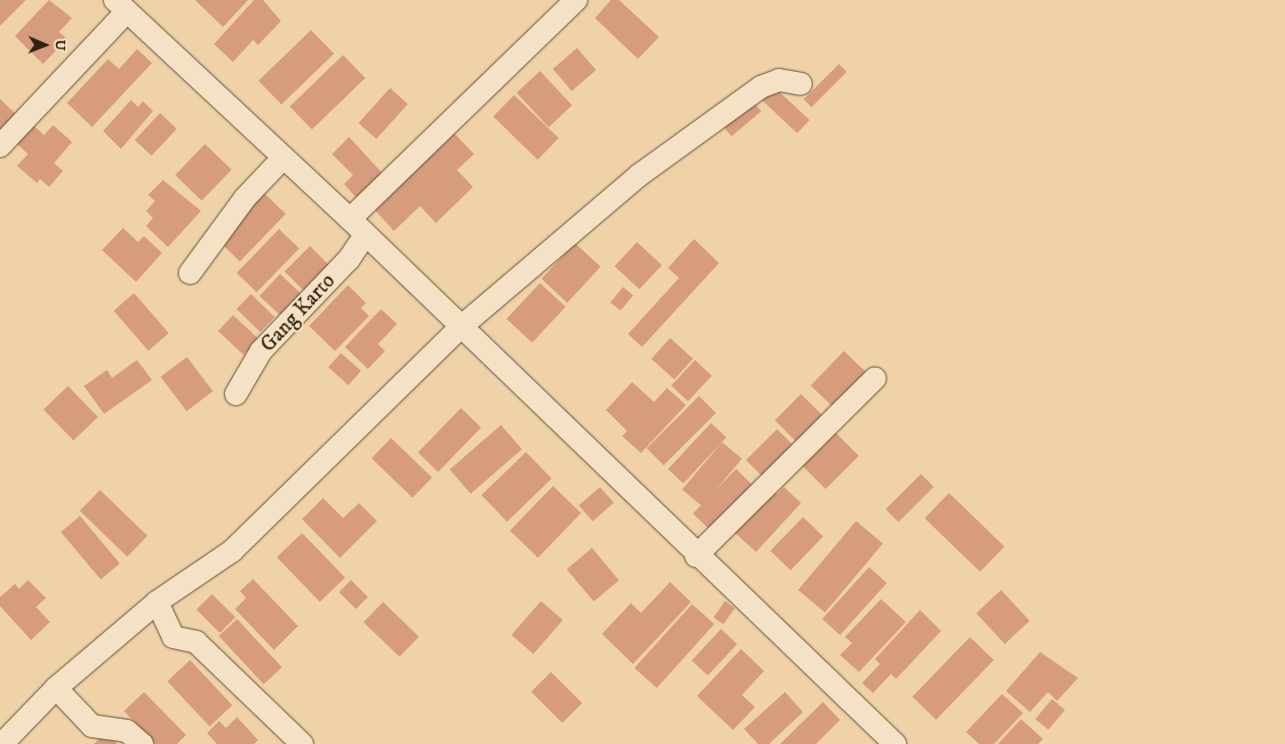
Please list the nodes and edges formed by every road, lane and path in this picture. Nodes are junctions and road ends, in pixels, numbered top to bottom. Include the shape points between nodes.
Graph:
1 (576, 0) edge
2 (121, 6) edge
3 (801, 84) dead end
4 (0, 146) edge
5 (284, 158) junction
6 (358, 227) junction
7 (190, 273) dead end
8 (462, 326) junction
9 (875, 378) dead end
10 (236, 394) dead end
11 (696, 556) junction
12 (157, 602) junction
13 (56, 688) junction
14 (2, 744) edge
15 (142, 744) edge
16 (302, 744) edge
17 (895, 744) edge

1 - 6 street, Gang Karto
2 - 4 street
2 - 5 street
3 - 8 street via 778,80 746,98 638,176
5 - 6 street
5 - 7 street via 245,198
6 - 8 street
6 - 10 street, Gang Karto via 349,259 261,351
8 - 11 street
8 - 12 street via 232,551
9 - 11 street
11 - 17 street
12 - 13 street
12 - 16 street via 173,637 196,642
13 - 14 street
13 - 15 street via 92,726 127,730

